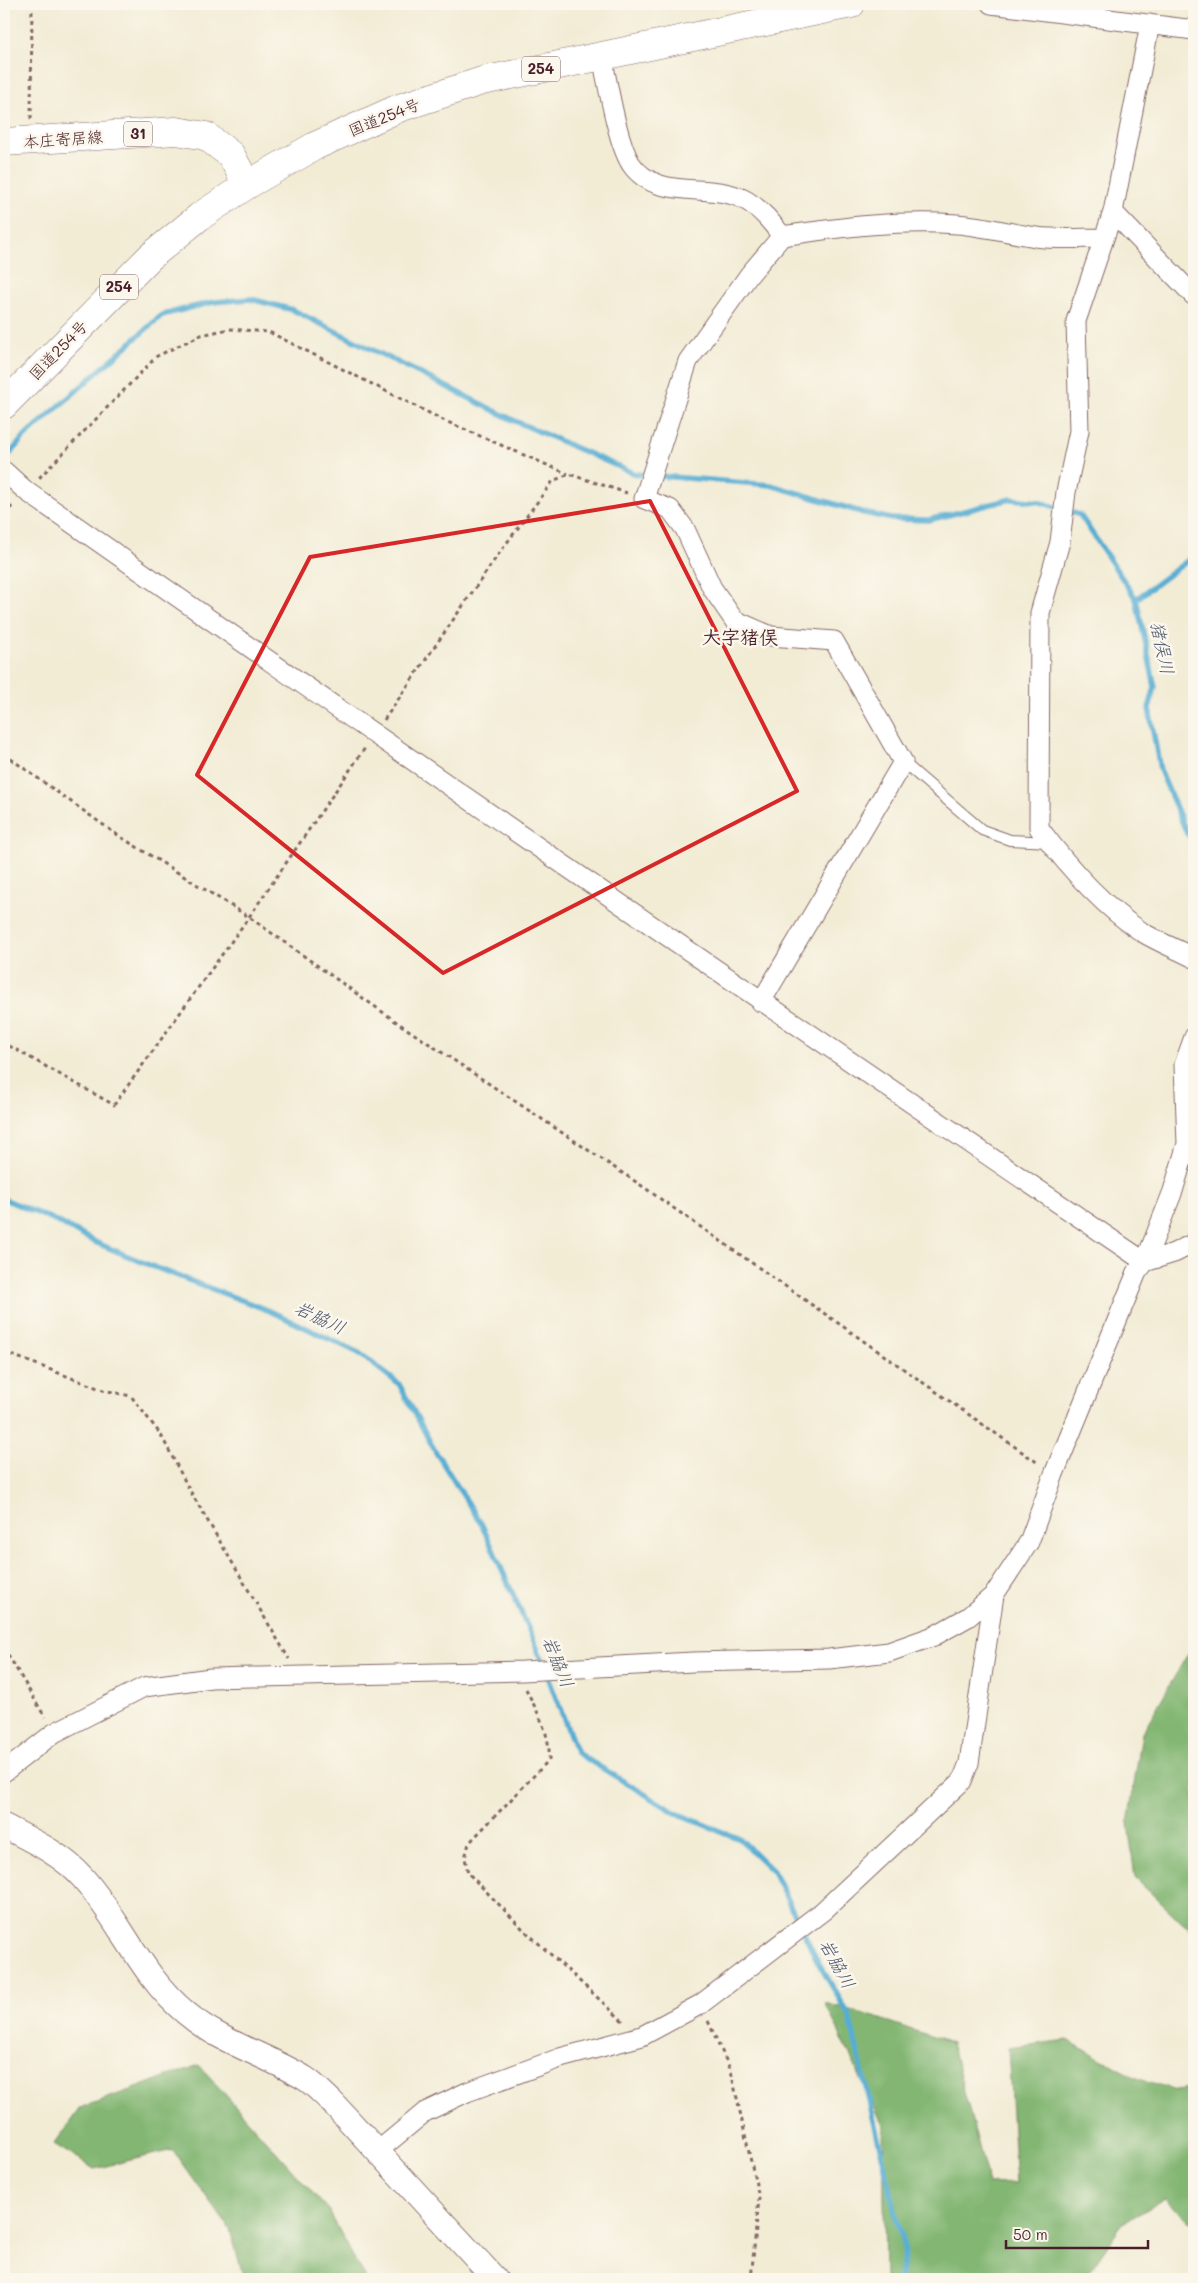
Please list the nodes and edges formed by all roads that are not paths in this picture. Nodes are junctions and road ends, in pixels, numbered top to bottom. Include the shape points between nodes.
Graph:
1 (851, 4) edge
2 (991, 4) edge
3 (1150, 24) junction
4 (1194, 30) edge
5 (602, 57) junction
6 (4, 142) edge
7 (247, 185) junction
8 (1113, 212) junction
9 (782, 236) junction
10 (1104, 238) junction
11 (1194, 296) edge
12 (4, 405) edge
13 (4, 471) edge
14 (903, 762) junction
15 (1050, 842) junction
16 (1194, 958) edge
17 (761, 1002) junction
18 (1194, 1037) edge
19 (1194, 1243) edge
20 (1145, 1262) junction
21 (994, 1595) junction
22 (4, 1772) edge
23 (4, 1826) edge
24 (378, 2151) junction
25 (496, 2279) edge

1 - 5 main road, 国道254号 / 254
2 - 3 street
3 - 4 street
3 - 8 street
5 - 7 main road, 国道254号 / 254 via 482,81 399,108 315,146
5 - 9 street via 619,131 630,162 643,178 663,187 717,192 746,200 764,213
6 - 7 main road, 本庄寄居線 / 31 via 176,131 206,136 232,155
7 - 12 main road, 国道254号 / 254 via 199,217 150,257
8 - 10 street
8 - 11 street
9 - 10 street via 897,222 996,228 1038,237
9 - 14 street via 749,275 688,361 644,499 670,509 685,530 712,588 734,620 771,636 834,641
10 - 15 street via 1076,321 1079,431 1066,492 1060,542 1040,613 1040,828
13 - 17 street via 26,491
14 - 15 lane via 982,830 1010,840
14 - 17 street
15 - 16 street via 1098,898 1143,932
17 - 20 street
18 - 20 street via 1184,1064 1187,1144 1173,1191
19 - 20 street
20 - 21 street via 1137,1272 1029,1542
21 - 22 street via 968,1617 889,1652 829,1659 211,1678 144,1687 54,1733
21 - 24 street via 969,1764 962,1781 823,1911 701,2004 639,2036 560,2058 467,2092 425,2112
23 - 24 street via 39,1844 82,1876 145,1970 186,2013 236,2046 308,2080
24 - 25 street

